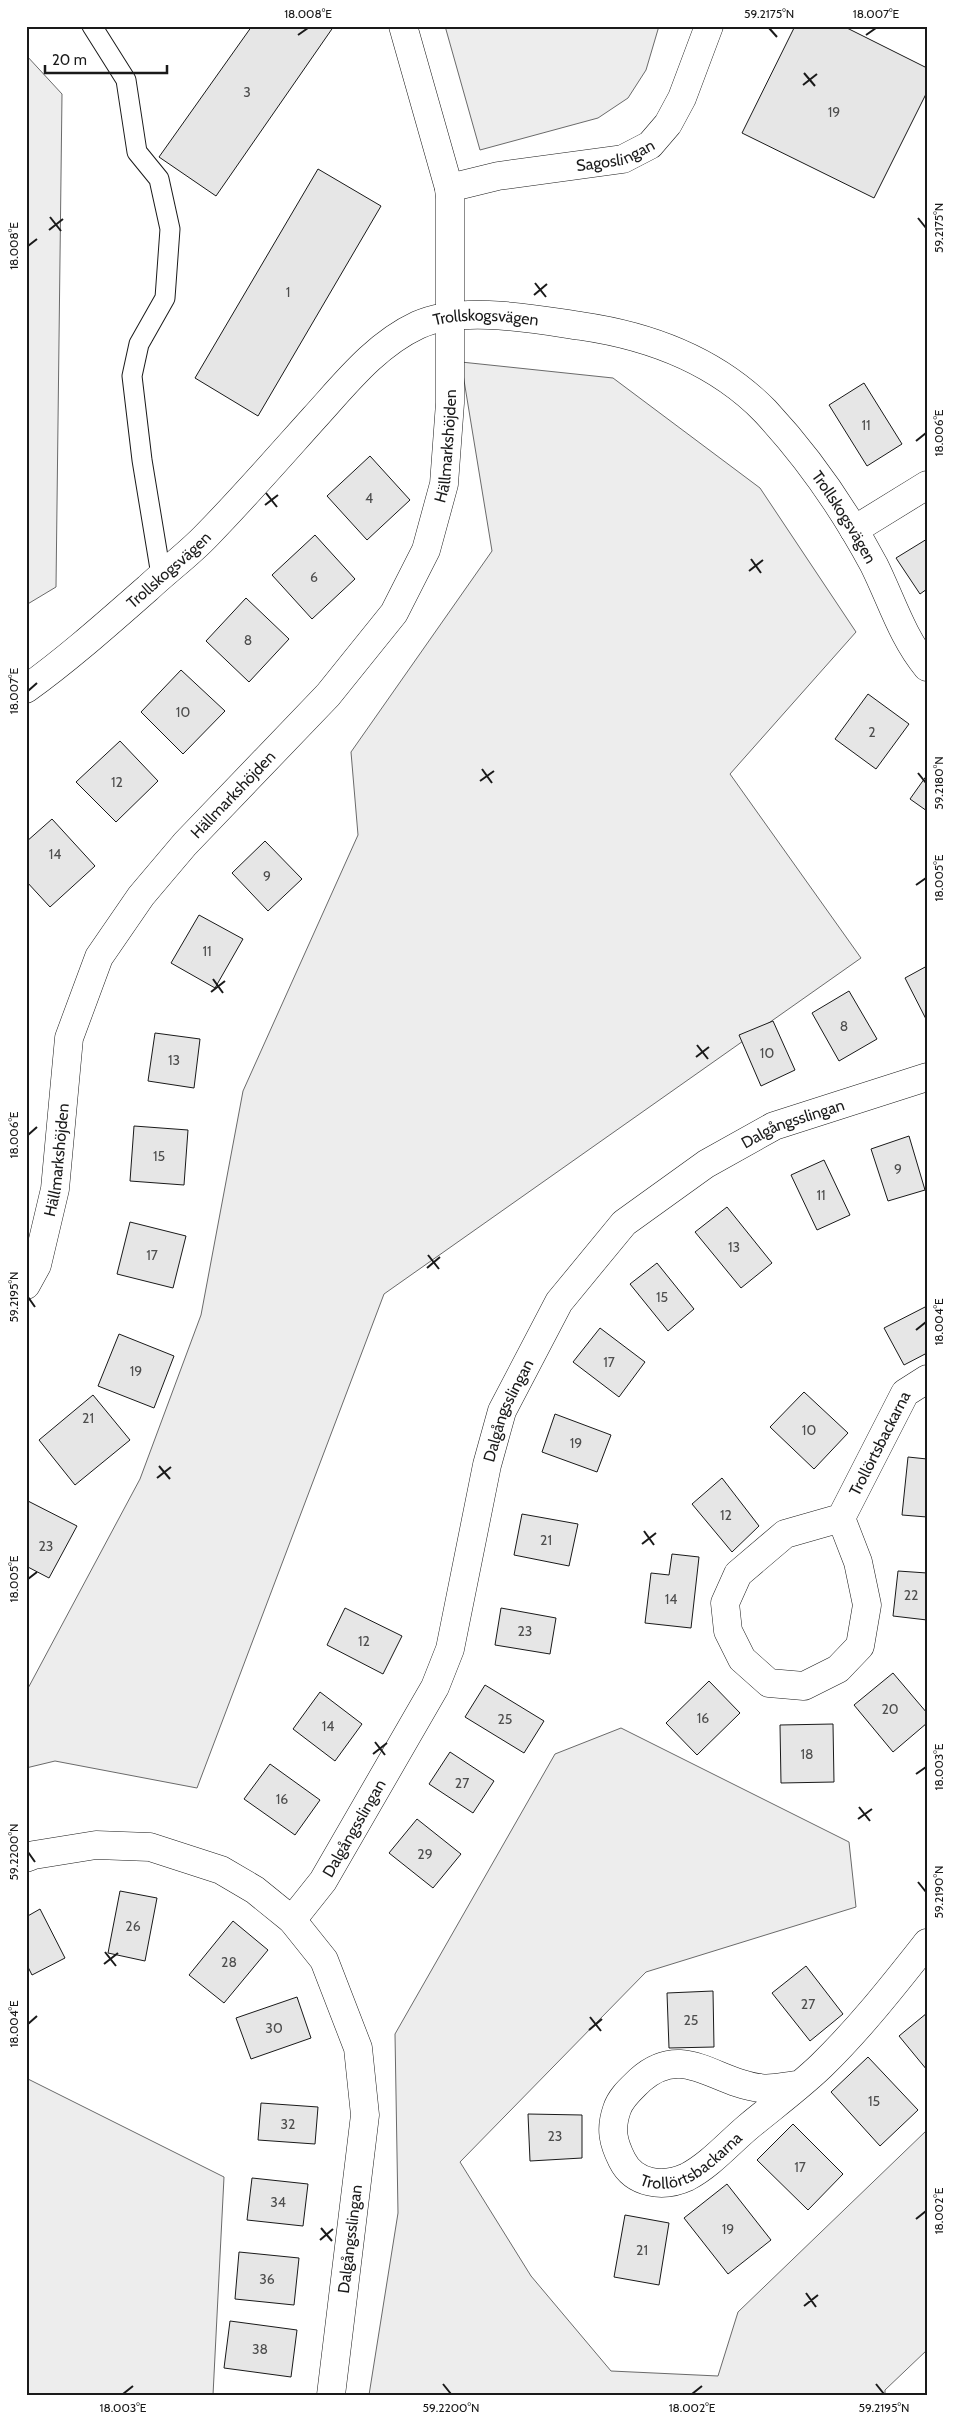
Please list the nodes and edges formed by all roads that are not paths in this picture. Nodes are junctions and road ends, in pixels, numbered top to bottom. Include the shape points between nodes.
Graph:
1 (92, 26) edge
2 (404, 26) edge
3 (709, 26) edge
4 (450, 188) junction
5 (450, 317) junction
6 (927, 485) edge
7 (854, 530) junction
8 (161, 576) junction
9 (927, 667) edge
10 (26, 689) edge
11 (927, 1077) edge
12 (26, 1285) edge
13 (927, 1379) edge
14 (841, 1518) junction
15 (26, 1858) edge
16 (292, 1920) junction
17 (927, 1943) edge
18 (797, 2085) junction
19 (331, 2395) edge

1 - 8 lane via 126,80 137,152 159,179 170,229 165,298 139,344 132,376
2 - 4 street
3 - 4 street, Sagoslingan via 682,98 668,124 650,144 623,159 498,176
4 - 5 street
5 - 7 street, Trollskogsvägen via 540,320 604,329 649,340 710,366 764,411 816,471
5 - 8 street, Trollskogsvägen via 419,325 381,348 204,537
5 - 12 street, Hällmarkshöjden via 450,403 444,484 426,550 394,613 328,695 185,844 141,896 99,957 69,1038 55,1189 37,1265
6 - 7 street
7 - 9 street, Trollskogsvägen via 902,628
8 - 10 street, Trollskogsvägen via 68,659
11 - 16 street, Dalgångsslingan via 774,1126 706,1164 624,1223 559,1302 502,1411 487,1465 450,1649 435,1688 324,1881
13 - 14 street, Trollörtsbackarna via 905,1392
14 - 14 street via 858,1562 868,1605 860,1646 838,1669 804,1686 769,1683 742,1659 728,1631 725,1603 738,1574 785,1534
15 - 16 street, Dalgångsslingan via 96,1845 150,1847 221,1870 255,1890
16 - 19 street, Dalgångsslingan via 324,1960 343,2008 358,2048 365,2114
17 - 18 street, Trollörtsbackarna via 869,2015 820,2067
18 - 18 street, Trollörtsbackarna via 687,2177 667,2183 642,2181 625,2167 612,2141 617,2107 627,2092 646,2075 665,2066 686,2063 732,2082 761,2088

